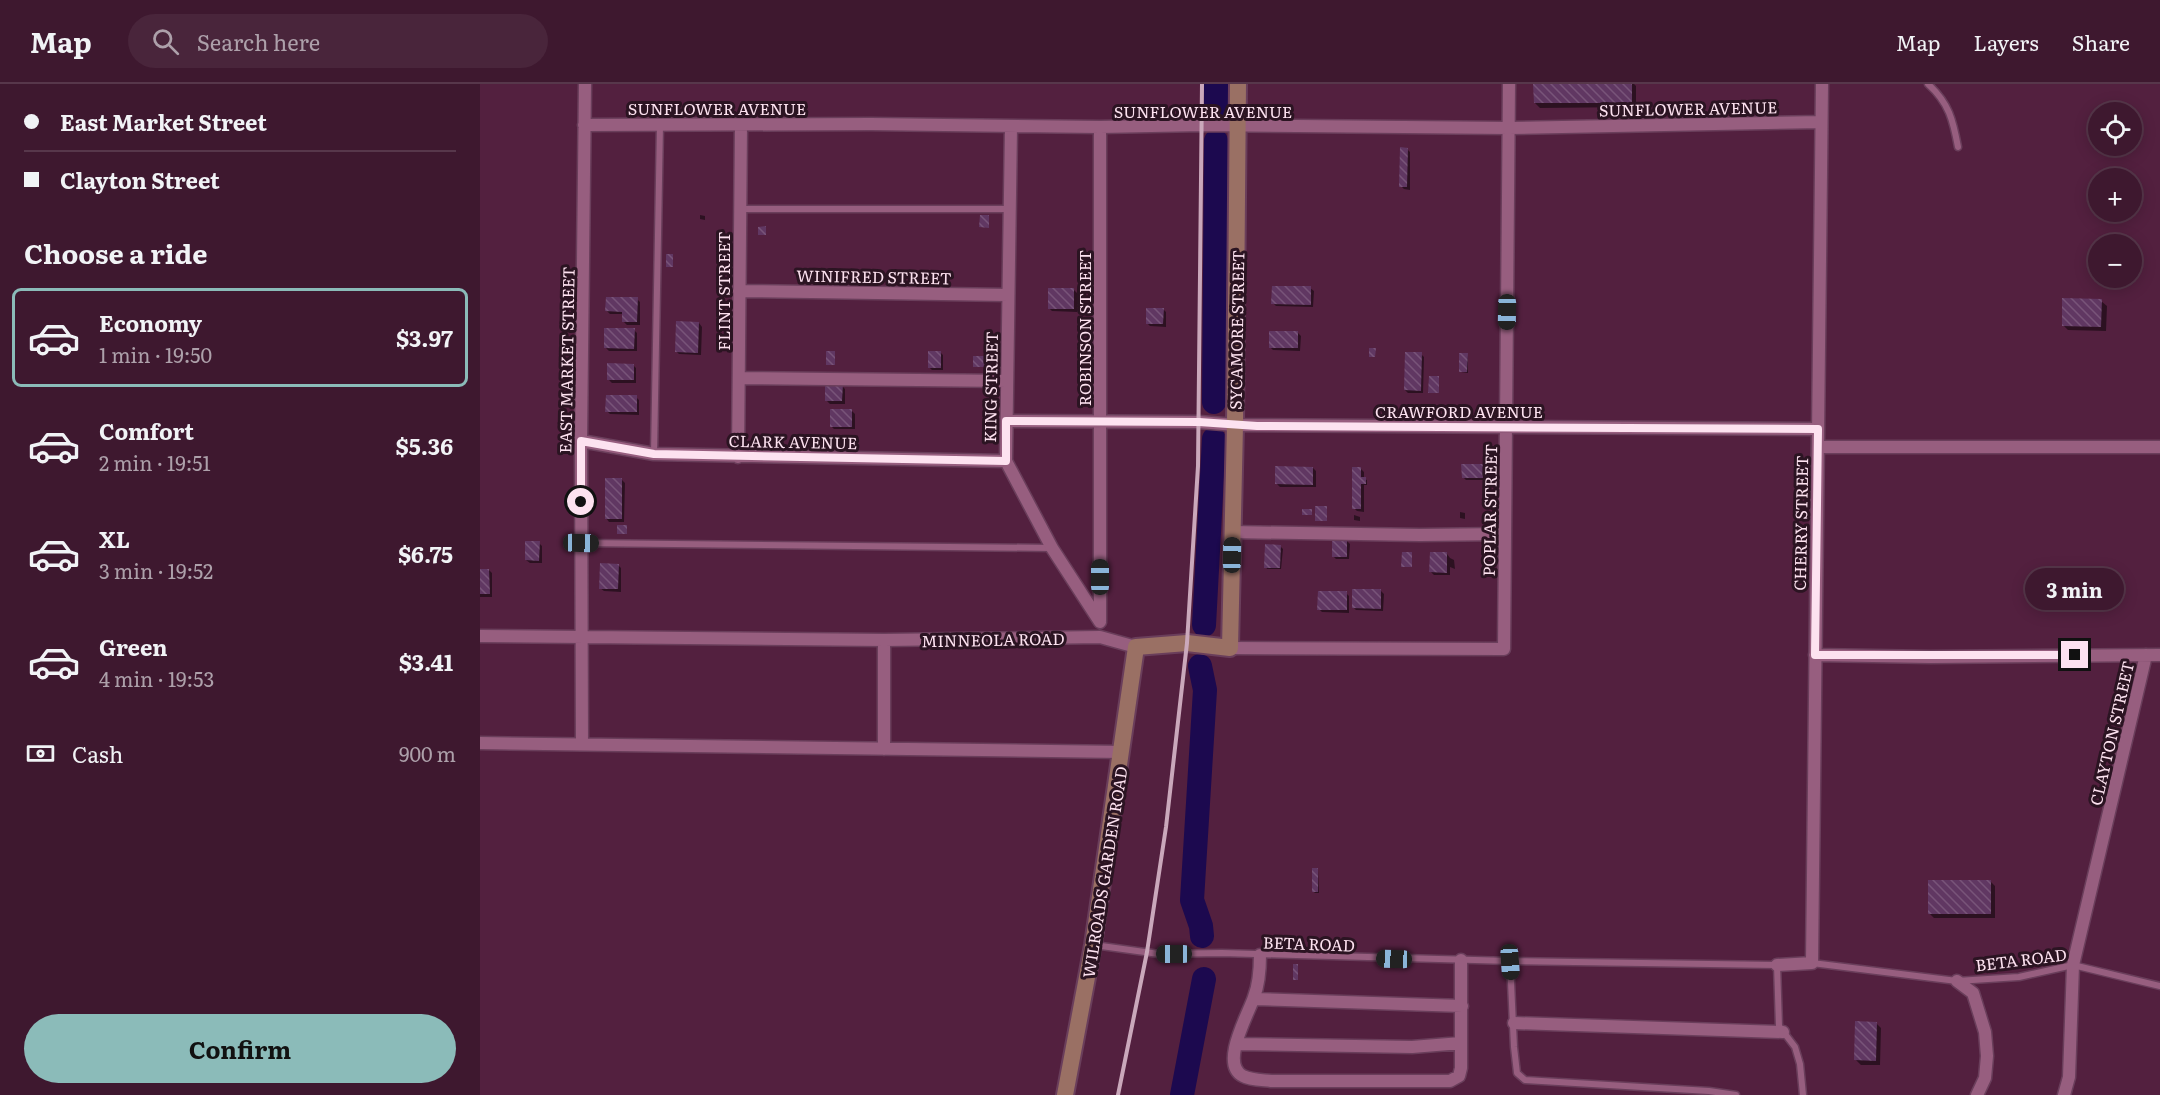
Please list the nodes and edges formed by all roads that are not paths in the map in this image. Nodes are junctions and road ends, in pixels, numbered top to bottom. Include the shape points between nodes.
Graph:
1 (585, 84) edge
2 (1238, 84) edge
3 (1509, 84) edge
4 (1821, 84) edge
5 (1928, 84) edge
6 (1821, 122) junction
7 (660, 125) junction
8 (741, 125) junction
9 (584, 126) junction
10 (1011, 127) junction
11 (1100, 127) junction
12 (1238, 127) junction
13 (1509, 128) junction
14 (1958, 147) dead end
15 (740, 208) junction
16 (1009, 209) junction
17 (740, 291) junction
18 (1008, 295) junction
19 (739, 378) junction
20 (1007, 381) junction
21 (1006, 421) junction
22 (1100, 421) junction
23 (1235, 425) junction
24 (1506, 428) junction
25 (1818, 429) junction
26 (581, 441) junction
27 (1818, 447) junction
28 (2160, 447) edge
29 (654, 454) junction
30 (738, 457) junction
31 (1006, 461) junction
32 (1232, 532) junction
33 (1505, 534) junction
34 (581, 543) junction
35 (1052, 548) junction
36 (1100, 622) junction
37 (480, 636) edge
38 (582, 637) junction
39 (1100, 637) junction
40 (884, 640) junction
41 (1137, 647) junction
42 (1230, 648) junction
43 (1504, 649) joint
44 (1815, 655) junction
45 (2146, 655) junction
46 (2160, 655) edge
47 (480, 743) edge
48 (582, 744) junction
49 (884, 749) junction
50 (1122, 752) junction
51 (1094, 945) junction
52 (1260, 955) junction
53 (1461, 960) junction
54 (1510, 962) junction
55 (1812, 963) junction
56 (1777, 965) junction
57 (2073, 965) junction
58 (1957, 981) junction
59 (2160, 986) edge
60 (1254, 999) junction
61 (1462, 1006) junction
62 (1514, 1023) junction
63 (1783, 1032) junction
64 (1461, 1043) junction
65 (1237, 1044) junction
66 (1065, 1095) edge
67 (1736, 1095) edge
68 (1803, 1095) edge
69 (1977, 1095) edge
70 (2064, 1095) edge

1 - 9 street, EAST MARKET STREET
2 - 12 street, SYCAMORE STREET
3 - 13 street, POPLAR STREET
4 - 6 street, CHERRY STREET
5 - 14 lane via 1942,97 1953,121
6 - 13 street, SUNFLOWER AVENUE
6 - 25 street, CHERRY STREET
7 - 8 street, SUNFLOWER AVENUE
7 - 9 street, SUNFLOWER AVENUE
7 - 29 lane
8 - 10 street, SUNFLOWER AVENUE
8 - 15 street, FLINT STREET
9 - 26 street, EAST MARKET STREET
10 - 11 street, SUNFLOWER AVENUE
10 - 16 street, KING STREET
11 - 12 street, SUNFLOWER AVENUE
11 - 22 street, ROBINSON STREET
12 - 13 street, SUNFLOWER AVENUE
12 - 23 street, SYCAMORE STREET
13 - 24 street, POPLAR STREET
15 - 16 lane
15 - 17 street, FLINT STREET
16 - 18 street, KING STREET
17 - 18 street, WINIFRED STREET
17 - 19 street, FLINT STREET
18 - 20 street, KING STREET
19 - 20 street
19 - 30 street, FLINT STREET
20 - 21 street, KING STREET
21 - 22 street, CRAWFORD AVENUE
21 - 31 street, KING STREET
22 - 23 street, CRAWFORD AVENUE
22 - 36 street, ROBINSON STREET
23 - 24 street, CRAWFORD AVENUE
23 - 32 street, SYCAMORE STREET
24 - 25 street, CRAWFORD AVENUE
24 - 33 street, POPLAR STREET
25 - 27 street, CHERRY STREET
26 - 29 street, CLARK AVENUE
26 - 34 street, EAST MARKET STREET
27 - 28 street
27 - 44 street, CHERRY STREET
29 - 30 street, CLARK AVENUE
30 - 31 street, CLARK AVENUE
31 - 35 street, KING STREET
32 - 33 street
32 - 42 street, SYCAMORE STREET
33 - 43 street, POPLAR STREET
34 - 35 lane
34 - 38 street, EAST MARKET STREET
35 - 36 street, KING STREET
36 - 39 street, ROBINSON STREET
37 - 38 street, MINNEOLA ROAD
38 - 40 street, MINNEOLA ROAD
38 - 48 street, EAST MARKET STREET
39 - 40 street, MINNEOLA ROAD
39 - 41 street, MINNEOLA ROAD
40 - 49 street
41 - 42 street, MINNEOLA ROAD via 1187,643
41 - 50 street, WILROADS GARDEN ROAD
42 - 43 street, MINNEOLA ROAD
44 - 45 street, CLAYTON STREET
44 - 55 street, CHERRY STREET
45 - 46 street
45 - 57 street, CLAYTON STREET
47 - 48 street
48 - 49 street
49 - 50 street
50 - 51 street, WILROADS GARDEN ROAD
51 - 52 lane, BETA ROAD via 1159,954
51 - 66 street, WILROADS GARDEN ROAD
52 - 53 lane, BETA ROAD
52 - 60 street
53 - 54 lane, BETA ROAD
53 - 61 street
54 - 56 lane, BETA ROAD
54 - 62 lane
55 - 56 street
55 - 58 lane, BETA ROAD
56 - 63 lane via 1779,1026
57 - 58 lane, BETA ROAD via 2019,977
57 - 59 lane, BETA ROAD
57 - 70 street, CLAYTON STREET via 2069,1077
58 - 69 street via 1973,993 1985,1032 1985,1078
60 - 61 street
60 - 65 street
61 - 64 street
62 - 63 street
62 - 67 lane via 1517,1073 1525,1080
63 - 68 lane via 1795,1047
64 - 65 street via 1412,1047
64 - 65 street via 1459,1076 1450,1081 1271,1081 1242,1076 1236,1069

